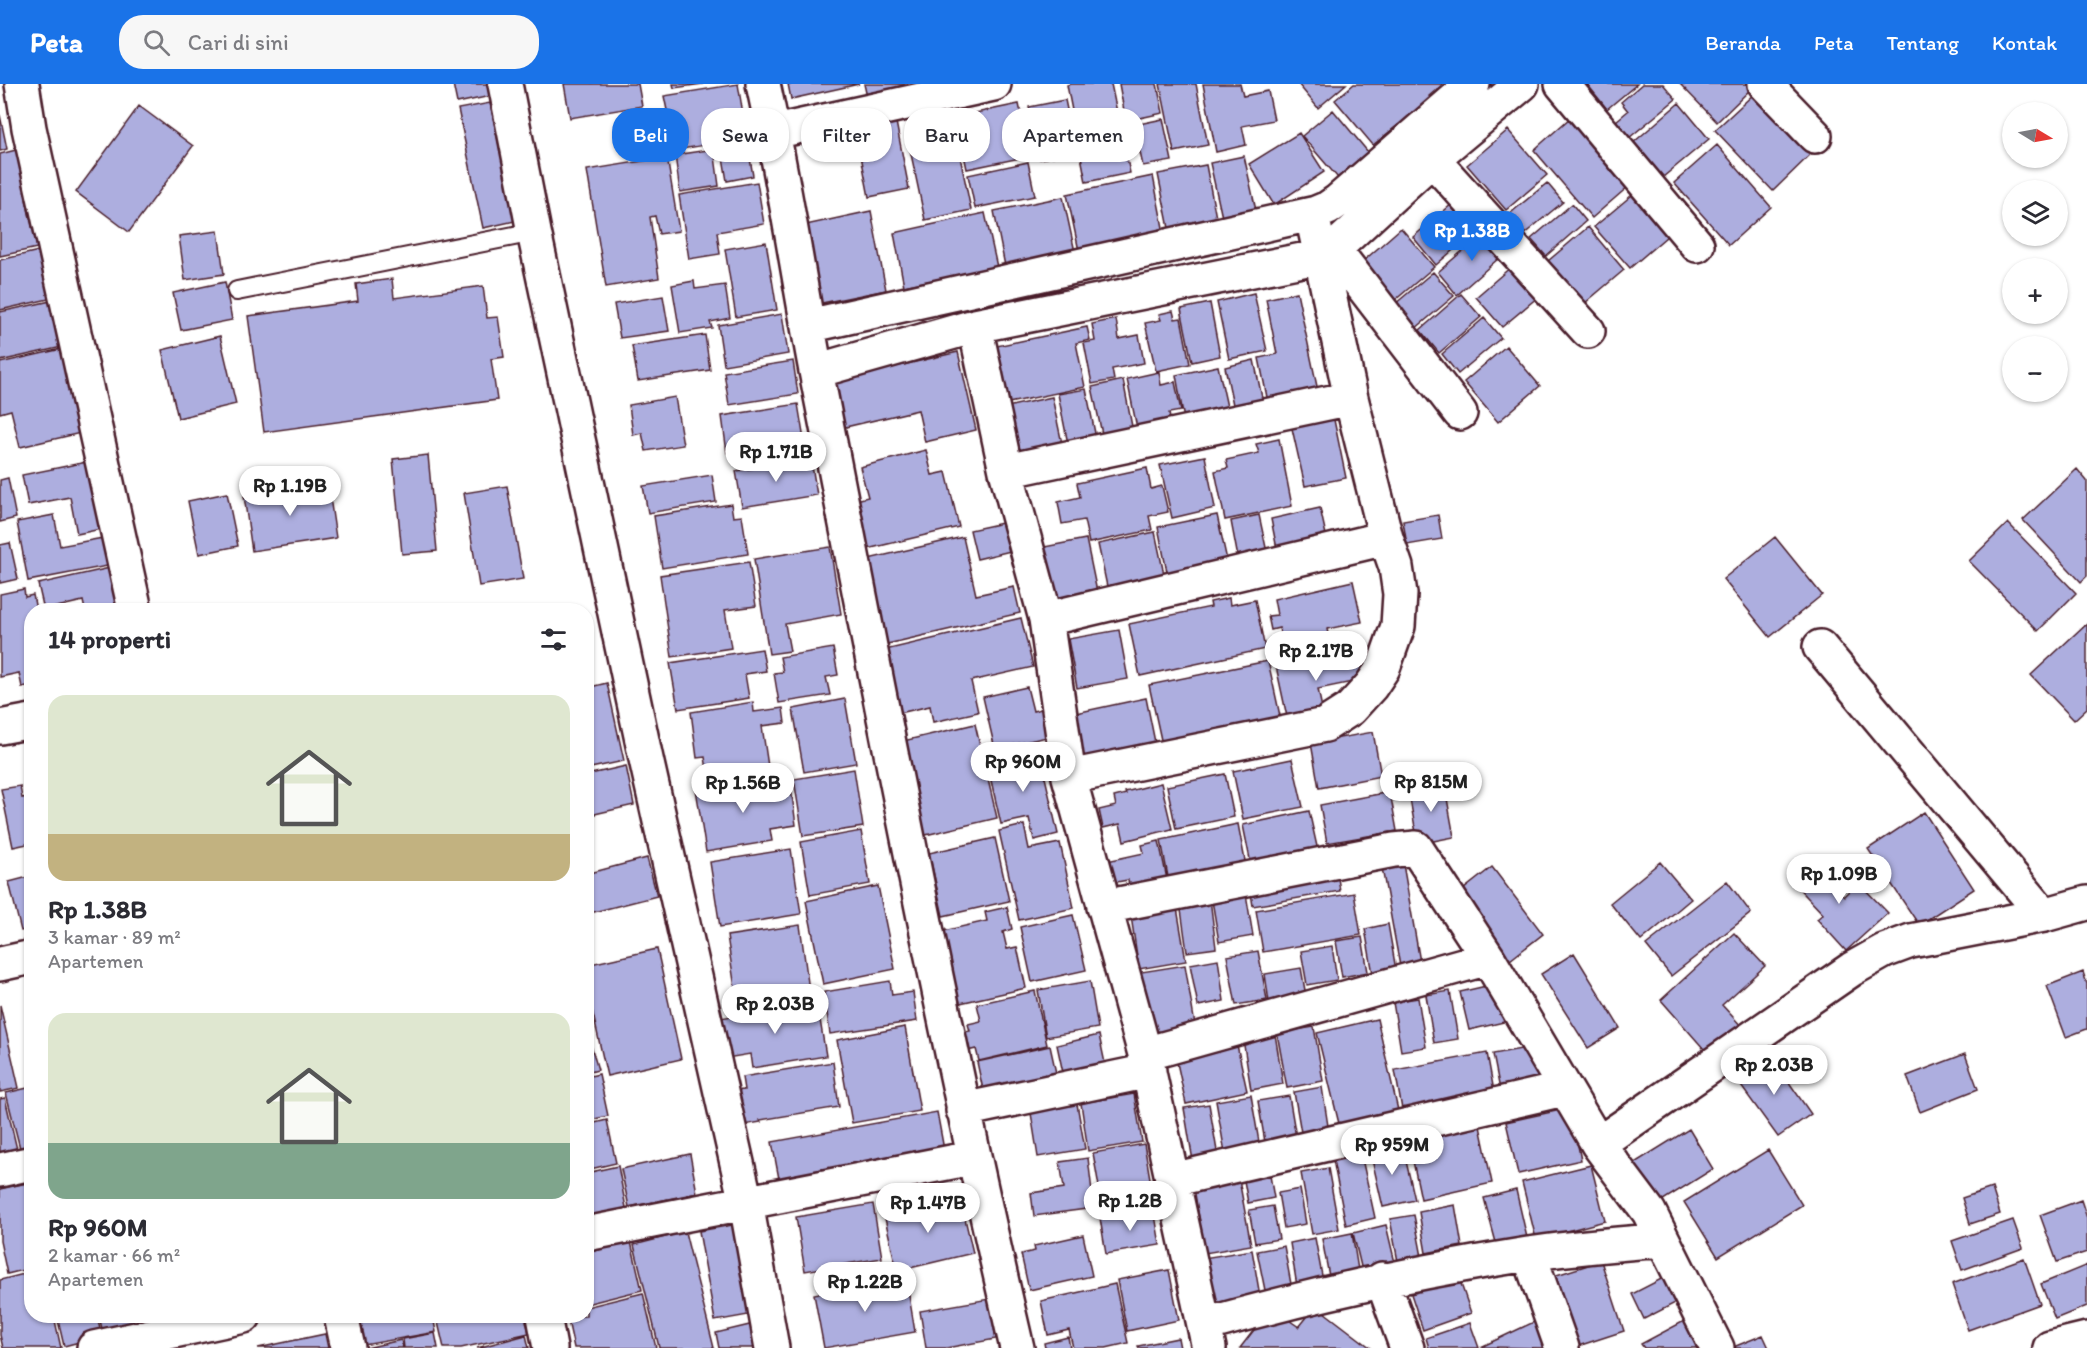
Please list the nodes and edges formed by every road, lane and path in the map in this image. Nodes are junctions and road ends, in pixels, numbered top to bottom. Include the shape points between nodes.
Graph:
1 (22, 84) edge
2 (505, 84) edge
3 (763, 84) edge
4 (994, 84) edge
5 (1473, 84) edge
6 (1522, 84) edge
7 (1562, 84) edge
8 (1765, 84) edge
9 (768, 108) edge
10 (789, 129) edge
11 (1815, 136) dead end
12 (1432, 159) junction
13 (779, 162) edge
14 (1312, 214) junction
15 (534, 232) junction
16 (1697, 245) dead end
17 (1328, 252) junction
18 (237, 291) dead end
19 (808, 326) junction
20 (975, 326) junction
21 (1588, 331) dead end
22 (816, 371) junction
23 (1352, 398) junction
24 (1460, 412) dead end
25 (1006, 471) junction
26 (1386, 538) junction
27 (133, 603) edge
28 (601, 612) edge
29 (1046, 619) junction
30 (1820, 647) dead end
31 (24, 722) edge
32 (0, 727) edge
33 (1069, 777) junction
34 (2087, 903) edge
35 (1104, 907) junction
36 (2044, 915) junction
37 (1488, 958) junction
38 (24, 959) edge
39 (0, 964) edge
40 (1147, 1062) junction
41 (1564, 1089) junction
42 (963, 1110) junction
43 (1598, 1144) junction
44 (972, 1158) junction
45 (24, 1165) edge
46 (0, 1170) edge
47 (1172, 1180) junction
48 (746, 1203) junction
49 (594, 1232) edge
50 (1664, 1240) junction
51 (1529, 1254) junction
52 (1382, 1279) junction
53 (220, 1323) edge
54 (343, 1323) edge
55 (545, 1323) edge
56 (1207, 1336) edge
57 (2087, 1339) edge
58 (162, 1340) edge
59 (94, 1348) edge
60 (348, 1348) edge
61 (550, 1348) edge
62 (772, 1348) edge
63 (1017, 1348) edge
64 (1407, 1348) edge
65 (1562, 1348) edge
66 (1717, 1348) edge
67 (2050, 1348) edge

1 - 27 street
2 - 15 street
3 - 9 street
4 - 10 street
5 - 14 street via 1338,201
6 - 12 street
7 - 16 street
8 - 11 street
12 - 17 street
12 - 21 street
13 - 19 street
14 - 17 street
14 - 19 street
15 - 18 lane
15 - 28 street
17 - 20 street
17 - 23 street
17 - 24 street
19 - 22 street
20 - 22 street
20 - 25 street
22 - 42 street
23 - 25 street
23 - 26 street
25 - 29 street
26 - 29 street
26 - 33 street via 1400,594 1398,626 1383,668 1350,709 1325,725
28 - 48 street via 649,771
29 - 33 street
30 - 36 street
31 - 32 street
33 - 35 street
34 - 36 street
35 - 37 street via 1416,848
35 - 40 street
36 - 43 street via 1911,941 1884,951
37 - 40 street
37 - 41 street
38 - 39 street
40 - 42 street
40 - 47 street
41 - 43 street
41 - 47 street
42 - 44 street
43 - 50 street via 1649,1212
44 - 48 street
44 - 63 street
45 - 46 street
47 - 56 street
48 - 49 street
48 - 62 street
50 - 51 street
50 - 66 street
51 - 52 street
51 - 65 street
52 - 56 street via 1276,1305
52 - 64 street
53 - 58 street
54 - 60 street
55 - 61 street
57 - 67 street
58 - 59 street

